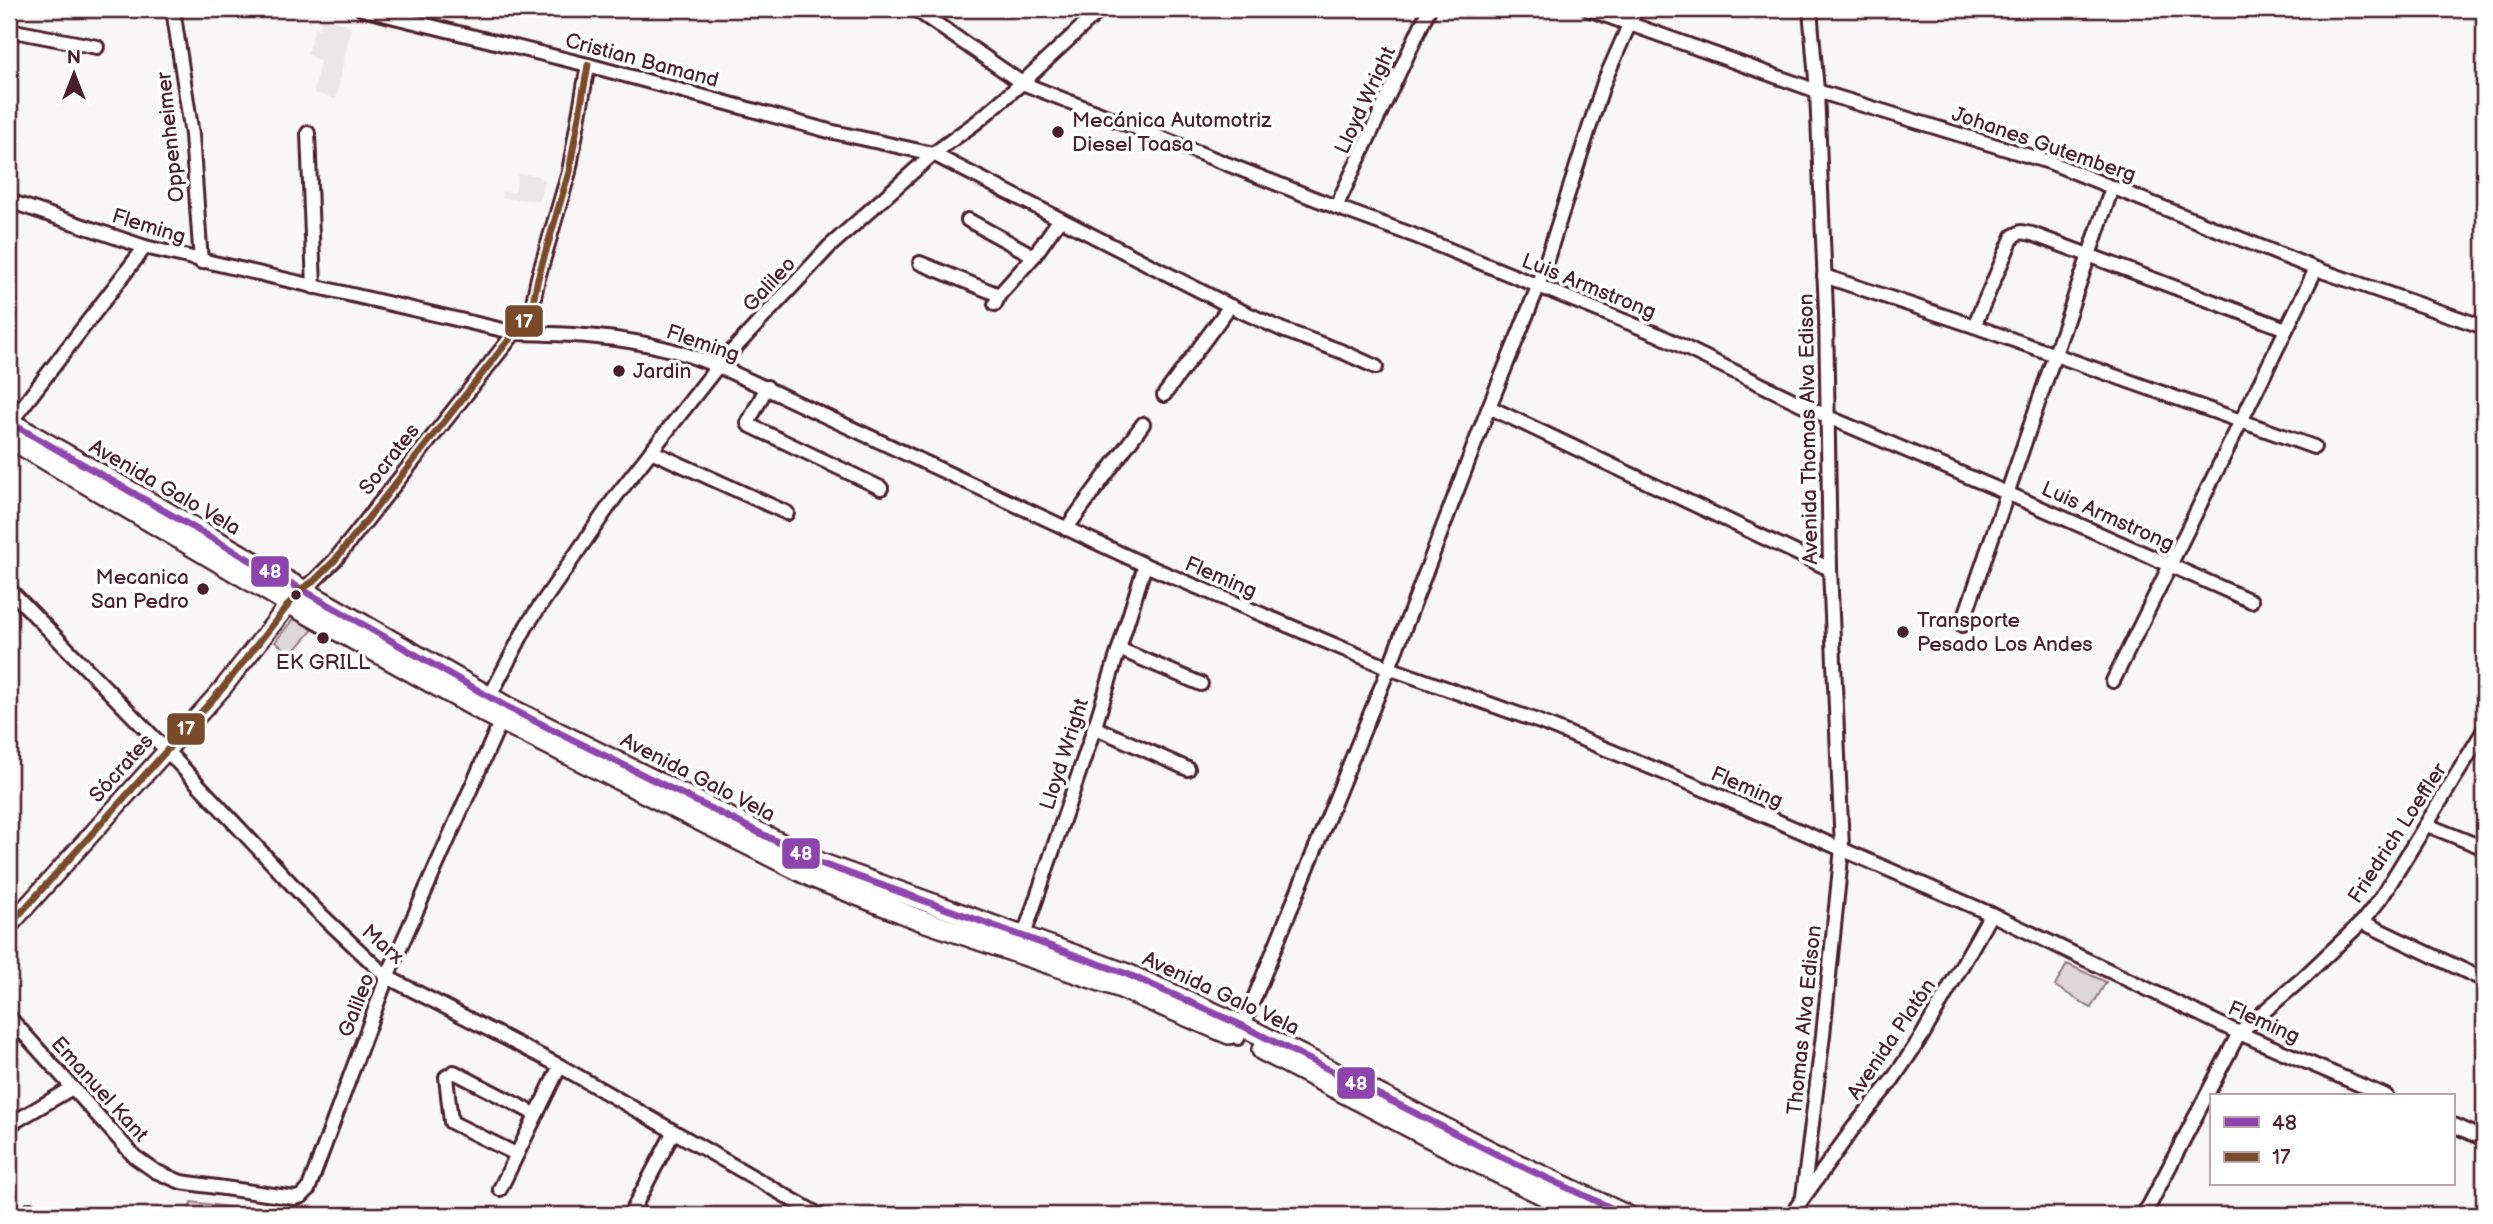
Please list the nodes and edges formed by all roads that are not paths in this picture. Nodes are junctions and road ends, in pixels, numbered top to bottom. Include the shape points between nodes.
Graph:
1 (173, 9) edge
2 (362, 9) edge
3 (915, 9) edge
4 (1429, 9) edge
5 (1588, 9) edge
6 (1636, 9) edge
7 (1810, 9) edge
8 (1096, 11) edge
9 (1628, 24) junction
10 (9, 30) edge
11 (97, 47) dead end
12 (588, 65) junction
13 (1023, 83) junction
14 (1817, 91) junction
15 (309, 133) dead end
16 (933, 154) junction
17 (2112, 188) junction
18 (9, 201) edge
19 (1336, 207) junction
20 (1060, 219) junction
21 (968, 220) dead end
22 (145, 247) junction
23 (1034, 256) junction
24 (2088, 256) junction
25 (201, 262) junction
26 (920, 263) dead end
27 (2316, 269) junction
28 (1824, 276) junction
29 (314, 287) junction
30 (1538, 287) junction
31 (1230, 306) junction
32 (1974, 326) junction
33 (2484, 327) edge
34 (2286, 329) junction
35 (516, 333) junction
36 (2055, 355) junction
37 (718, 366) junction
38 (1376, 367) dead end
39 (767, 387) junction
40 (1164, 395) dead end
41 (1489, 407) junction
42 (1828, 417) junction
43 (2241, 421) junction
44 (1143, 424) dead end
45 (9, 428) edge
46 (2314, 447) dead end
47 (651, 451) junction
48 (881, 488) dead end
49 (2007, 492) junction
50 (787, 513) dead end
51 (1066, 529) junction
52 (1145, 565) junction
53 (2170, 565) junction
54 (1830, 569) junction
55 (9, 589) edge
56 (295, 597) junction
57 (2250, 601) dead end
58 (1962, 625) dead end
59 (1119, 649) junction
60 (1389, 668) junction
61 (2113, 681) dead end
62 (1201, 684) dead end
63 (495, 709) junction
64 (1094, 727) junction
65 (2484, 730) edge
66 (166, 750) junction
67 (1188, 769) dead end
68 (2427, 825) junction
69 (1842, 848) junction
70 (2484, 848) edge
71 (1991, 914) junction
72 (2362, 922) junction
73 (9, 926) edge
74 (1021, 946) junction
75 (387, 977) junction
76 (2484, 980) edge
77 (9, 1017) edge
78 (1241, 1032) junction
79 (2239, 1033) junction
80 (560, 1066) junction
81 (72, 1088) junction
82 (2381, 1094) edge
83 (535, 1115) junction
84 (9, 1125) edge
85 (2454, 1125) edge
86 (673, 1133) junction
87 (2484, 1139) edge
88 (516, 1154) junction
89 (1498, 1164) junction
90 (500, 1189) dead end
91 (1803, 1196) junction
92 (295, 1198) joint
93 (631, 1215) edge
94 (819, 1215) edge
95 (1586, 1215) edge
96 (1626, 1215) edge
97 (1791, 1215) edge
98 (2142, 1215) edge

1 - 25 street, Oppenheimer via 192,135
2 - 12 street, Cristian Bamand
3 - 13 street, Luis Armstrong
4 - 19 street, Lloyd Wright
5 - 9 street, Johanes Gutemberg
6 - 9 street
7 - 14 street, Avenida Thomas Alva Edison
8 - 13 street, Galileo
9 - 14 street, Johanes Gutemberg
9 - 30 street via 1604,82
10 - 11 street
12 - 16 street, Cristian Bamand via 829,131
12 - 35 street, Socrates via 569,172 531,312
13 - 16 street, Galileo
13 - 19 street, Luis Armstrong
14 - 17 street, Johanes Gutemberg via 2049,162
14 - 28 street, Avenida Thomas Alva Edison
15 - 29 street
16 - 20 street, Cristian Bamand
16 - 37 street, Galileo via 829,247
17 - 24 street
17 - 27 street, Johanes Gutemberg
18 - 22 street, Fleming
19 - 30 street, Luis Armstrong
20 - 23 street
20 - 31 street, Cristian Bamand
21 - 23 street
22 - 25 street, Fleming
22 - 45 street
23 - 26 street via 997,300
24 - 32 street via 2032,234 2013,236
24 - 34 street
24 - 36 street
25 - 29 street, Fleming
27 - 33 street, Johanes Gutemberg
27 - 34 street
28 - 32 street
28 - 42 street, Avenida Thomas Alva Edison
29 - 35 street, Fleming
30 - 41 street
30 - 42 street, Luis Armstrong via 1659,335
31 - 38 street, Cristian Bamand
31 - 40 street
32 - 36 street
34 - 43 street
35 - 37 street, Fleming via 634,342
35 - 56 street, Socrates via 335,560
36 - 43 street
36 - 49 street
37 - 39 street, Fleming
37 - 47 street, Galileo
39 - 48 street via 749,425
39 - 51 street, Fleming
41 - 54 street
41 - 60 street
42 - 49 street, Luis Armstrong
42 - 54 street, Avenida Thomas Alva Edison
43 - 46 street
43 - 53 street
44 - 51 street
45 - 56 main road, Avenida Galo Vela
47 - 50 street
47 - 63 street, Galileo via 527,625
49 - 53 street, Luis Armstrong
49 - 58 street
51 - 52 street, Fleming
52 - 59 street, Lloyd Wright
52 - 60 street, Fleming
53 - 57 street, Luis Armstrong
53 - 61 street
54 - 69 street, Avenida Thomas Alva Edison
55 - 66 street, Marx
56 - 63 main road, Avenida Galo Vela
56 - 66 street, Sócrates
59 - 62 street
59 - 64 street, Lloyd Wright
60 - 69 street, Fleming via 1540,722
60 - 78 street
63 - 74 main road, Avenida Galo Vela via 920,920
63 - 75 street, Galileo
64 - 67 street
64 - 74 street, Lloyd Wright
65 - 68 street, Friedrich Loeffler
66 - 73 street, Sócrates
66 - 75 street, Marx via 313,907
68 - 70 street
68 - 72 street, Friedrich Loeffler
69 - 71 street, Fleming
69 - 91 street, Thomas Alva Edison
71 - 79 street, Fleming
71 - 91 street, Avenida Platón via 1922,1036
72 - 76 street
72 - 79 street, Friedrich Loeffler
74 - 78 main road, Avenida Galo Vela via 1127,974
75 - 80 street, Marx
75 - 92 street, Galileo via 309,1190
77 - 81 street, Emanuel Kant
78 - 89 main road, Avenida Galo Vela
79 - 82 street, Fleming
79 - 98 street
80 - 83 street
80 - 86 street, Marx
81 - 84 street
81 - 92 street, Emanuel Kant via 135,1157 155,1171 181,1182
83 - 88 street
83 - 88 street via 454,1072 446,1077 451,1122
85 - 87 street
86 - 93 street
86 - 94 street, Marx
88 - 90 street
89 - 95 main road, Avenida Galo Vela
89 - 96 main road, Avenida Galo Vela
91 - 97 street, Avenida Platón

